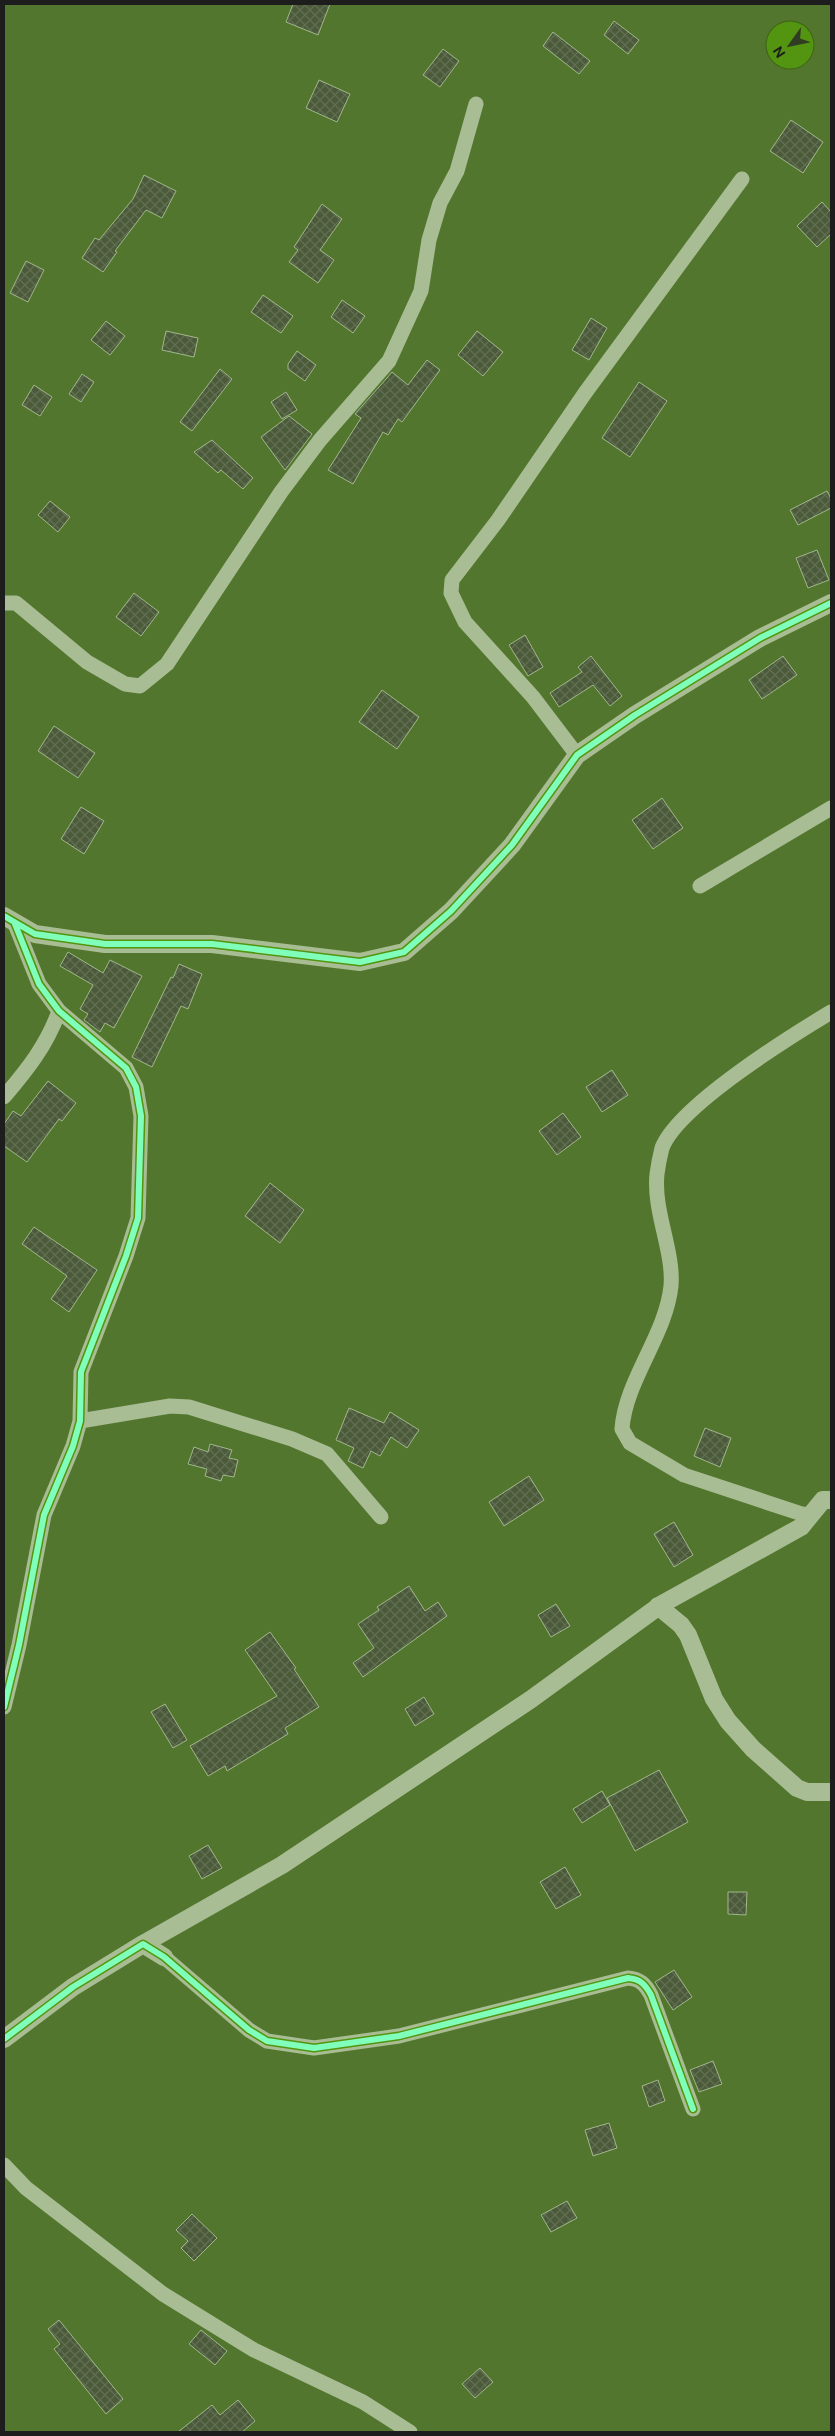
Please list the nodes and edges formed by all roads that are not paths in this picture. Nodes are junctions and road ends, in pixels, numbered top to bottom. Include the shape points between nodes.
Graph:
1 (476, 104) dead end
2 (742, 179) dead end
3 (4, 603) edge
4 (831, 603) edge
5 (577, 755) junction
6 (831, 808) edge
7 (700, 886) dead end
8 (10, 920) edge
9 (60, 1011) junction
10 (831, 1012) edge
11 (4, 1097) edge
12 (80, 1421) junction
13 (827, 1500) edge
14 (381, 1517) dead end
15 (658, 1606) junction
16 (4, 1707) edge
17 (831, 1792) edge
18 (143, 1944) junction
19 (164, 1956) joint
20 (4, 2038) edge
21 (693, 2109) dead end
22 (4, 2165) edge
23 (410, 2432) edge

1 - 3 street via 457,172 440,203 429,240 421,291 389,361 320,440 281,492 167,664 140,686 124,684 87,662 16,603
2 - 5 street via 452,580 451,593 465,622 533,697
4 - 5 street via 760,638
5 - 8 street via 512,845 451,911 404,952 360,962 212,944 105,944 35,934
6 - 7 street
8 - 9 street via 39,984
9 - 11 street via 52,1033 35,1060
9 - 12 street via 126,1068 136,1087 141,1116 138,1218 81,1372
10 - 13 street via 706,1098 674,1130 662,1148 657,1174 658,1198 671,1286 622,1429 630,1443 684,1475 802,1514 809,1515
12 - 14 street via 170,1406 189,1407 274,1433 327,1454
12 - 16 street via 44,1515
13 - 15 street via 801,1527
15 - 17 street via 688,1635 720,1709 737,1732 797,1788 807,1792
15 - 18 street via 530,1700 282,1865
18 - 19 street
18 - 20 street via 73,1987
19 - 21 street via 249,2030 267,2041 314,2048 398,2036 628,1978 637,1979 645,1984 651,1995
22 - 23 street via 26,2188 163,2294 254,2350 363,2402

